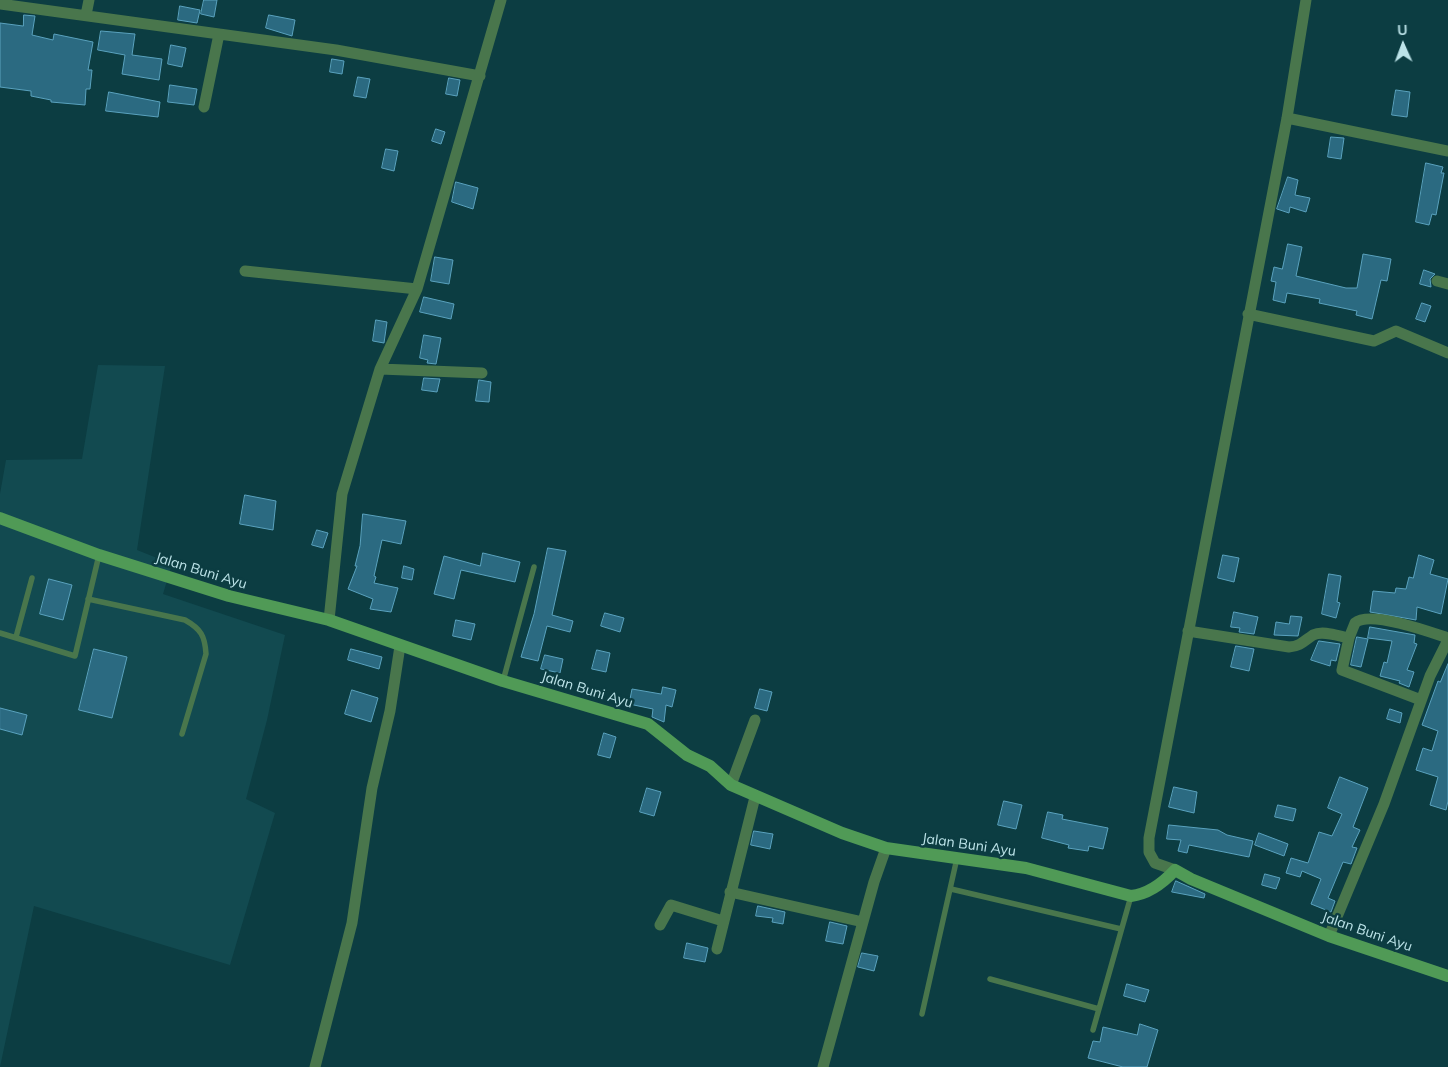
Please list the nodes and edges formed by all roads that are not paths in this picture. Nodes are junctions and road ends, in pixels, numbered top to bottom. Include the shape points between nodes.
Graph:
1 (88, 0) edge
2 (501, 0) edge
3 (1306, 0) edge
4 (0, 4) edge
5 (86, 15) junction
6 (219, 34) junction
7 (473, 75) junction
8 (204, 107) dead end
9 (1287, 118) junction
10 (1448, 151) edge
11 (245, 271) dead end
12 (417, 289) junction
13 (1248, 314) junction
14 (1448, 353) edge
15 (380, 369) junction
16 (482, 373) dead end
17 (0, 518) edge
18 (99, 555) junction
19 (534, 567) dead end
20 (32, 578) dead end
21 (88, 599) junction
22 (329, 620) junction
23 (1188, 631) junction
24 (0, 633) edge
25 (16, 637) junction
26 (1349, 638) junction
27 (1448, 639) edge
28 (400, 646) junction
29 (503, 681) junction
30 (1421, 700) junction
31 (755, 720) dead end
32 (182, 734) dead end
33 (731, 785) junction
34 (755, 797) junction
35 (886, 848) junction
36 (957, 858) junction
37 (1172, 873) junction
38 (951, 889) junction
39 (730, 892) junction
40 (1131, 896) junction
41 (723, 921) junction
42 (863, 922) junction
43 (660, 925) dead end
44 (1121, 929) junction
45 (1329, 936) junction
46 (717, 949) dead end
47 (1448, 976) edge
48 (990, 979) dead end
49 (1099, 1009) junction
50 (922, 1014) dead end
51 (1093, 1030) dead end
52 (315, 1067) edge
53 (823, 1067) edge

1 - 5 street
2 - 7 street
3 - 9 street
4 - 5 street
5 - 6 street
6 - 7 street via 336,50
6 - 8 street
7 - 12 street
9 - 10 street
9 - 13 street
11 - 12 street
12 - 15 street
13 - 14 street via 1374,342 1396,331
13 - 23 street
15 - 16 street
15 - 22 street via 342,494
17 - 18 main road, Jalan Buni Ayu
18 - 21 lane
18 - 22 main road, Jalan Buni Ayu via 229,596
19 - 29 lane
20 - 25 lane
21 - 25 lane via 76,656
21 - 32 lane via 185,620 199,628 206,641 206,654
22 - 28 main road, Jalan Buni Ayu
23 - 26 street via 1289,647 1299,646 1314,635 1323,633
23 - 37 street via 1149,838 1149,852 1155,863
24 - 25 lane
26 - 27 street via 1355,623 1363,619 1403,623
26 - 30 street via 1342,670
27 - 30 street
28 - 29 main road, Jalan Buni Ayu
28 - 52 street via 390,711 372,788 352,923
29 - 33 main road, Jalan Buni Ayu via 648,724 688,755 710,766
30 - 45 street via 1384,804
31 - 33 street
33 - 34 main road, Jalan Buni Ayu
34 - 35 main road, Jalan Buni Ayu
34 - 39 street
35 - 36 main road, Jalan Buni Ayu
35 - 42 street
36 - 38 lane
36 - 40 main road, Jalan Buni Ayu via 1026,868
37 - 40 main road via 1144,894
37 - 45 main road, Jalan Buni Ayu
38 - 44 lane
38 - 50 lane
39 - 41 street
39 - 42 street
40 - 44 lane
41 - 43 street via 671,905
41 - 46 street
42 - 53 street
44 - 49 lane
45 - 47 main road, Jalan Buni Ayu
48 - 49 lane
49 - 51 lane

